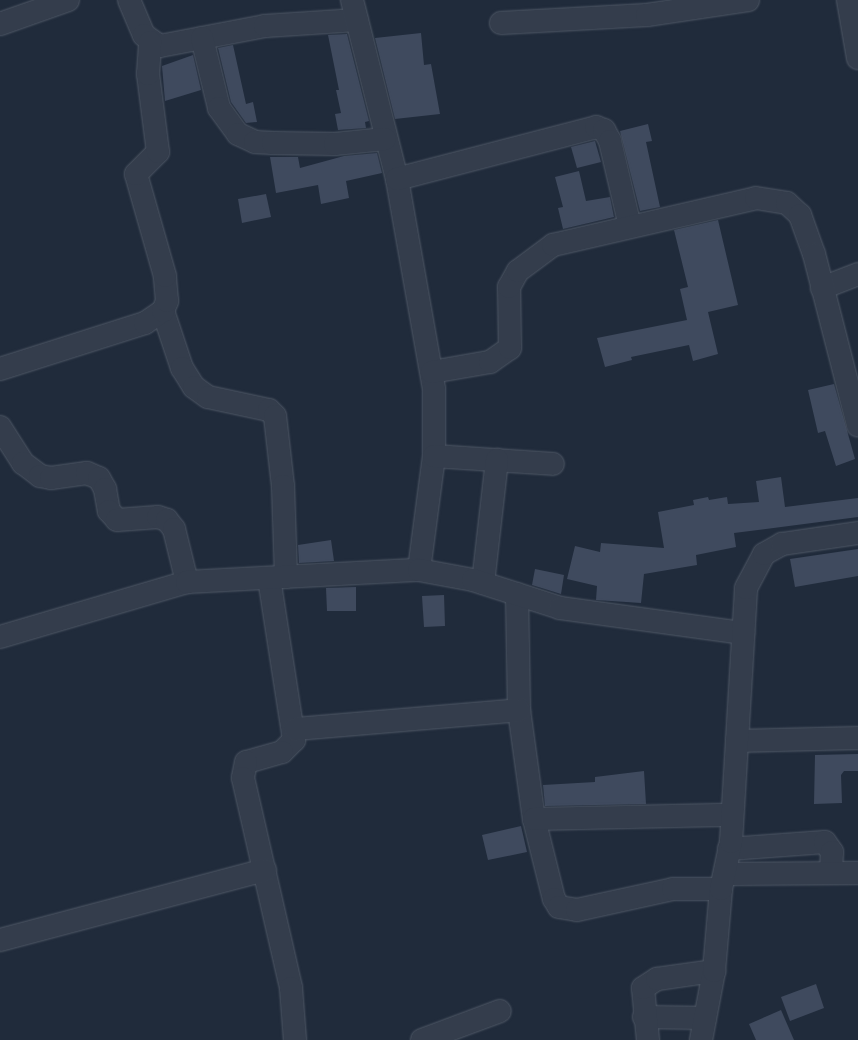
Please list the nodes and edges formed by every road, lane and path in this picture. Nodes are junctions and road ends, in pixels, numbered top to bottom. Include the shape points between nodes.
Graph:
1 (68, 0) edge
2 (129, 0) edge
3 (748, 0) edge
4 (848, 0) edge
5 (354, 10) edge
6 (501, 23) dead end
7 (0, 24) edge
8 (202, 38) junction
9 (150, 42) junction
10 (858, 58) edge
11 (385, 139) junction
12 (397, 179) junction
13 (630, 226) junction
14 (858, 274) edge
15 (822, 288) junction
16 (163, 311) junction
17 (0, 369) edge
18 (432, 372) junction
19 (857, 420) edge
20 (0, 427) edge
21 (434, 456) junction
22 (497, 460) junction
23 (553, 464) dead end
24 (858, 533) edge
25 (419, 570) junction
26 (277, 578) junction
27 (187, 582) junction
28 (483, 582) junction
29 (517, 594) junction
30 (744, 633) junction
31 (0, 637) edge
32 (519, 710) junction
33 (295, 729) junction
34 (858, 738) edge
35 (738, 741) junction
36 (732, 815) junction
37 (534, 818) junction
38 (729, 849) junction
39 (265, 870) junction
40 (858, 873) edge
41 (831, 874) junction
42 (723, 881) junction
43 (0, 940) edge
44 (714, 972) junction
45 (500, 1011) dead end
46 (644, 1017) junction
47 (705, 1018) junction
48 (469, 1032) edge
49 (295, 1040) edge
50 (422, 1040) edge
51 (648, 1040) edge
52 (702, 1040) edge

1 - 7 street
2 - 9 street
3 - 6 street via 648,15
4 - 10 street
5 - 8 street
5 - 11 street
8 - 9 street via 160,46
8 - 11 street via 219,108 238,134 256,142 273,143 335,144
9 - 16 street via 148,74 158,152 136,174 165,276
11 - 12 street
12 - 13 street via 596,127 604,130 610,142
12 - 18 street
13 - 15 street via 756,198 787,203 800,215
13 - 18 street via 553,245 536,255 518,271 510,287 510,348 490,362
14 - 15 street
15 - 19 street
16 - 17 street via 144,323
16 - 26 street via 182,368 194,387 208,396 269,410 275,416 283,486
18 - 21 street
20 - 27 street via 24,463 40,476 87,474 99,478 105,489 109,511 117,520 158,517 167,520 174,529
21 - 22 street
21 - 25 street
22 - 23 street
22 - 28 street
24 - 30 street via 812,537 782,544 764,554 746,588
25 - 26 street
25 - 28 street
26 - 27 street
26 - 33 street
27 - 31 street
28 - 29 street
29 - 30 street via 595,615
29 - 32 street
30 - 35 street
32 - 33 street
32 - 37 street
33 - 39 street via 290,748 253,759 242,769
34 - 35 street
35 - 36 street
36 - 37 street
36 - 38 street
37 - 42 street via 554,899 566,910
38 - 41 street via 824,842 832,852
38 - 42 street
39 - 43 street
39 - 49 street via 291,988
40 - 41 street
41 - 42 street
42 - 44 street
44 - 46 street via 657,979 648,984 643,988
44 - 47 street
45 - 48 street
46 - 47 street
46 - 51 street
47 - 52 street
48 - 50 street

